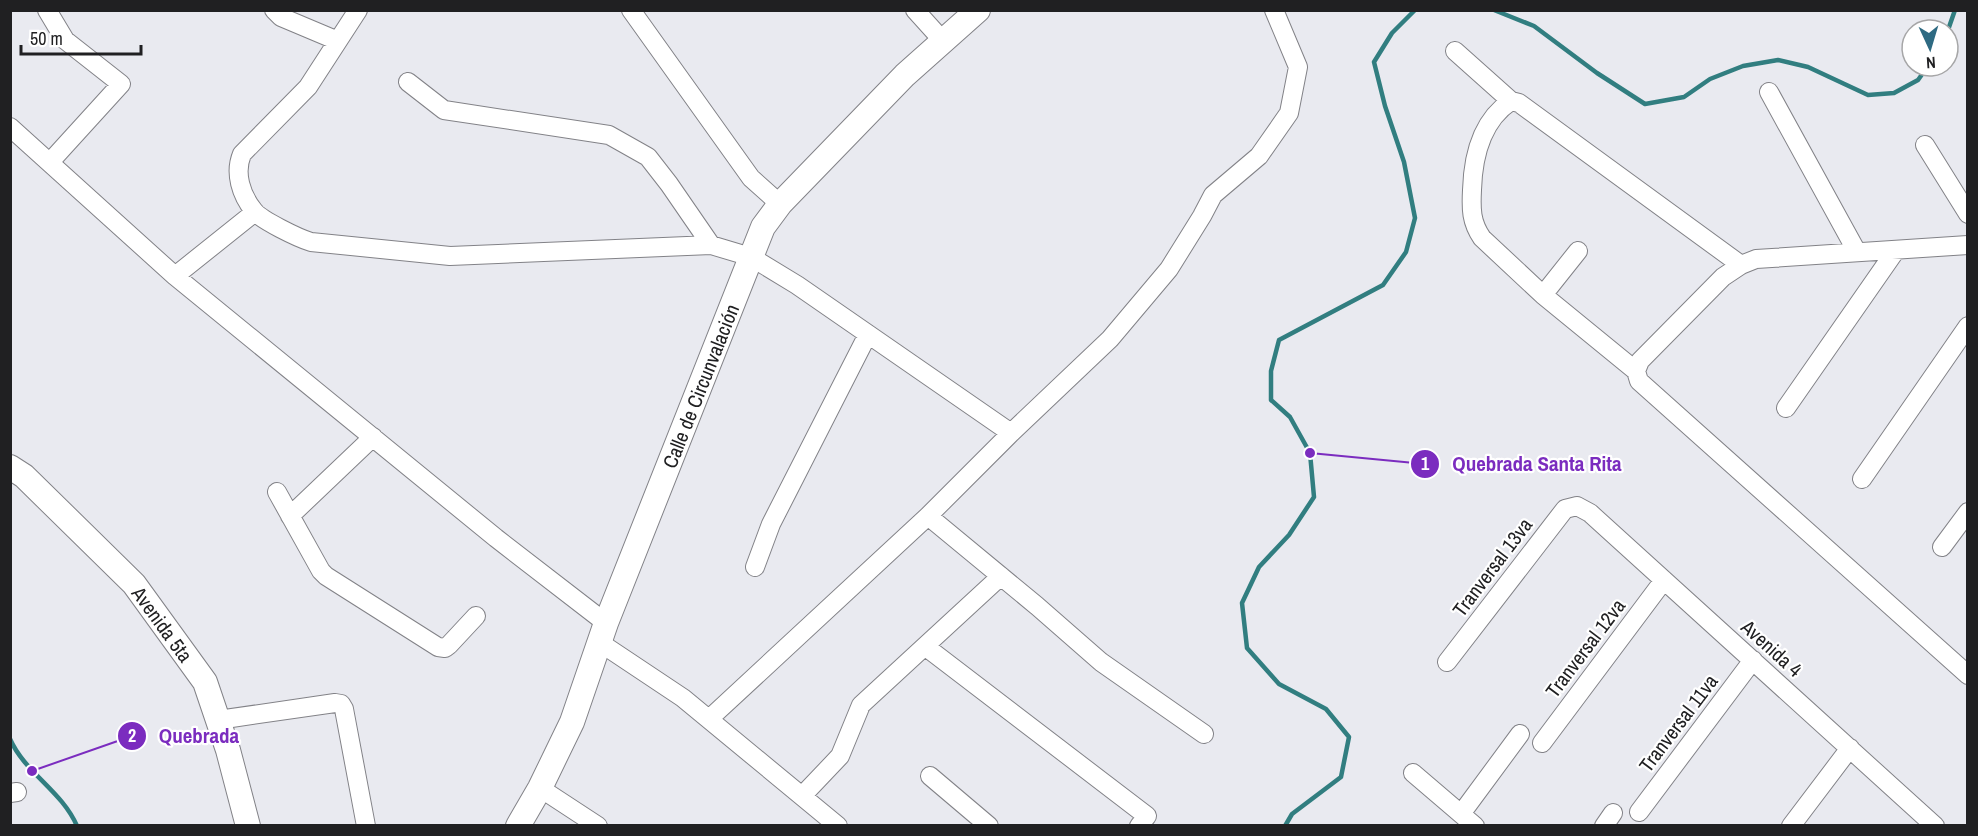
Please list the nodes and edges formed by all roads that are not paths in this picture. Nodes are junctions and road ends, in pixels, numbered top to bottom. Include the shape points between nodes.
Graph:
1 (46, 10) edge
2 (274, 10) edge
3 (358, 10) edge
4 (631, 10) edge
5 (915, 10) edge
6 (978, 10) edge
7 (1274, 10) edge
8 (943, 40) junction
9 (339, 41) junction
10 (1455, 51) dead end
11 (408, 82) dead end
12 (1769, 92) dead end
13 (1511, 101) junction
14 (10, 127) edge
15 (1925, 145) dead end
16 (50, 162) junction
17 (780, 204) junction
18 (255, 212) junction
19 (1968, 214) edge
20 (711, 245) junction
21 (1968, 245) edge
22 (1896, 250) junction
23 (1578, 251) dead end
24 (1857, 252) junction
25 (751, 257) junction
26 (1741, 265) junction
27 (175, 276) junction
28 (1543, 295) junction
29 (1968, 326) edge
30 (868, 334) junction
31 (1636, 371) junction
32 (1786, 408) dead end
33 (1011, 433) junction
34 (373, 437) junction
35 (10, 467) edge
36 (1862, 479) dead end
37 (277, 492) dead end
38 (1577, 506) joint
39 (1968, 512) edge
40 (290, 516) junction
41 (928, 516) junction
42 (1942, 547) dead end
43 (755, 567) dead end
44 (1001, 576) junction
45 (1664, 580) junction
46 (476, 616) dead end
47 (603, 632) junction
48 (926, 647) junction
49 (1753, 660) junction
50 (1447, 662) dead end
51 (1968, 675) edge
52 (709, 719) junction
53 (218, 720) junction
54 (1204, 734) dead end
55 (1520, 734) dead end
56 (1542, 743) dead end
57 (1850, 748) junction
58 (1413, 773) dead end
59 (930, 776) dead end
60 (540, 788) junction
61 (802, 796) junction
62 (1640, 812) dead end
63 (1468, 820) edge
64 (832, 823) edge
65 (248, 825) edge
66 (366, 825) edge
67 (518, 825) edge
68 (598, 825) edge
69 (989, 825) edge
70 (1139, 825) edge
71 (1791, 825) edge
72 (1935, 825) edge

1 - 16 street via 65,40 121,84
2 - 9 street via 281,17
3 - 9 street
4 - 17 street via 751,178
5 - 8 street
6 - 8 street, Calle de Circunvalación
7 - 33 street via 1298,66 1285,120 1259,156 1213,195 1169,269 1110,339
8 - 17 street, Calle de Circunvalación
9 - 18 street via 308,87 242,154 238,163 240,187
10 - 13 street
11 - 20 street via 444,110 609,135 648,157
12 - 24 street
13 - 26 street via 1519,103
13 - 28 street via 1501,108 1478,144 1471,215 1482,238
14 - 16 street
15 - 19 street
16 - 27 street
17 - 25 street, Calle de Circunvalación via 763,227
18 - 20 street via 311,242 450,256
18 - 27 street
20 - 25 street
21 - 22 street
22 - 24 street
22 - 32 street
23 - 28 street
24 - 26 street via 1756,259
25 - 30 street
25 - 47 street, Calle de Circunvalación
26 - 31 street via 1698,302 1640,361
27 - 34 street
28 - 31 street
29 - 36 street
30 - 33 street
30 - 43 street via 771,524
31 - 51 street via 1639,381
33 - 41 street
34 - 40 street
34 - 47 street
35 - 53 street, Avenida 5ta via 24,476 134,584 205,682
37 - 40 street
38 - 45 street, Avenida 4 via 1590,513
38 - 50 street, Tranversal 13va via 1565,508
39 - 42 street
40 - 46 street via 326,576 438,647 449,645
41 - 44 street
41 - 52 street
44 - 48 street
44 - 54 street via 1101,662
45 - 49 street, Avenida 4
45 - 56 street, Tranversal 12va
47 - 52 street
47 - 60 street, Calle de Circunvalación via 572,722
48 - 61 street via 861,705 840,756
48 - 70 street via 1147,816
49 - 57 street, Avenida 4
49 - 62 street, Tranversal 11va
52 - 61 street
53 - 65 street, Avenida 5ta
53 - 66 street via 340,704
55 - 63 street
57 - 71 street
57 - 72 street, Avenida 4
58 - 63 street
59 - 69 street
60 - 67 street, Calle de Circunvalación
60 - 68 street
61 - 64 street

